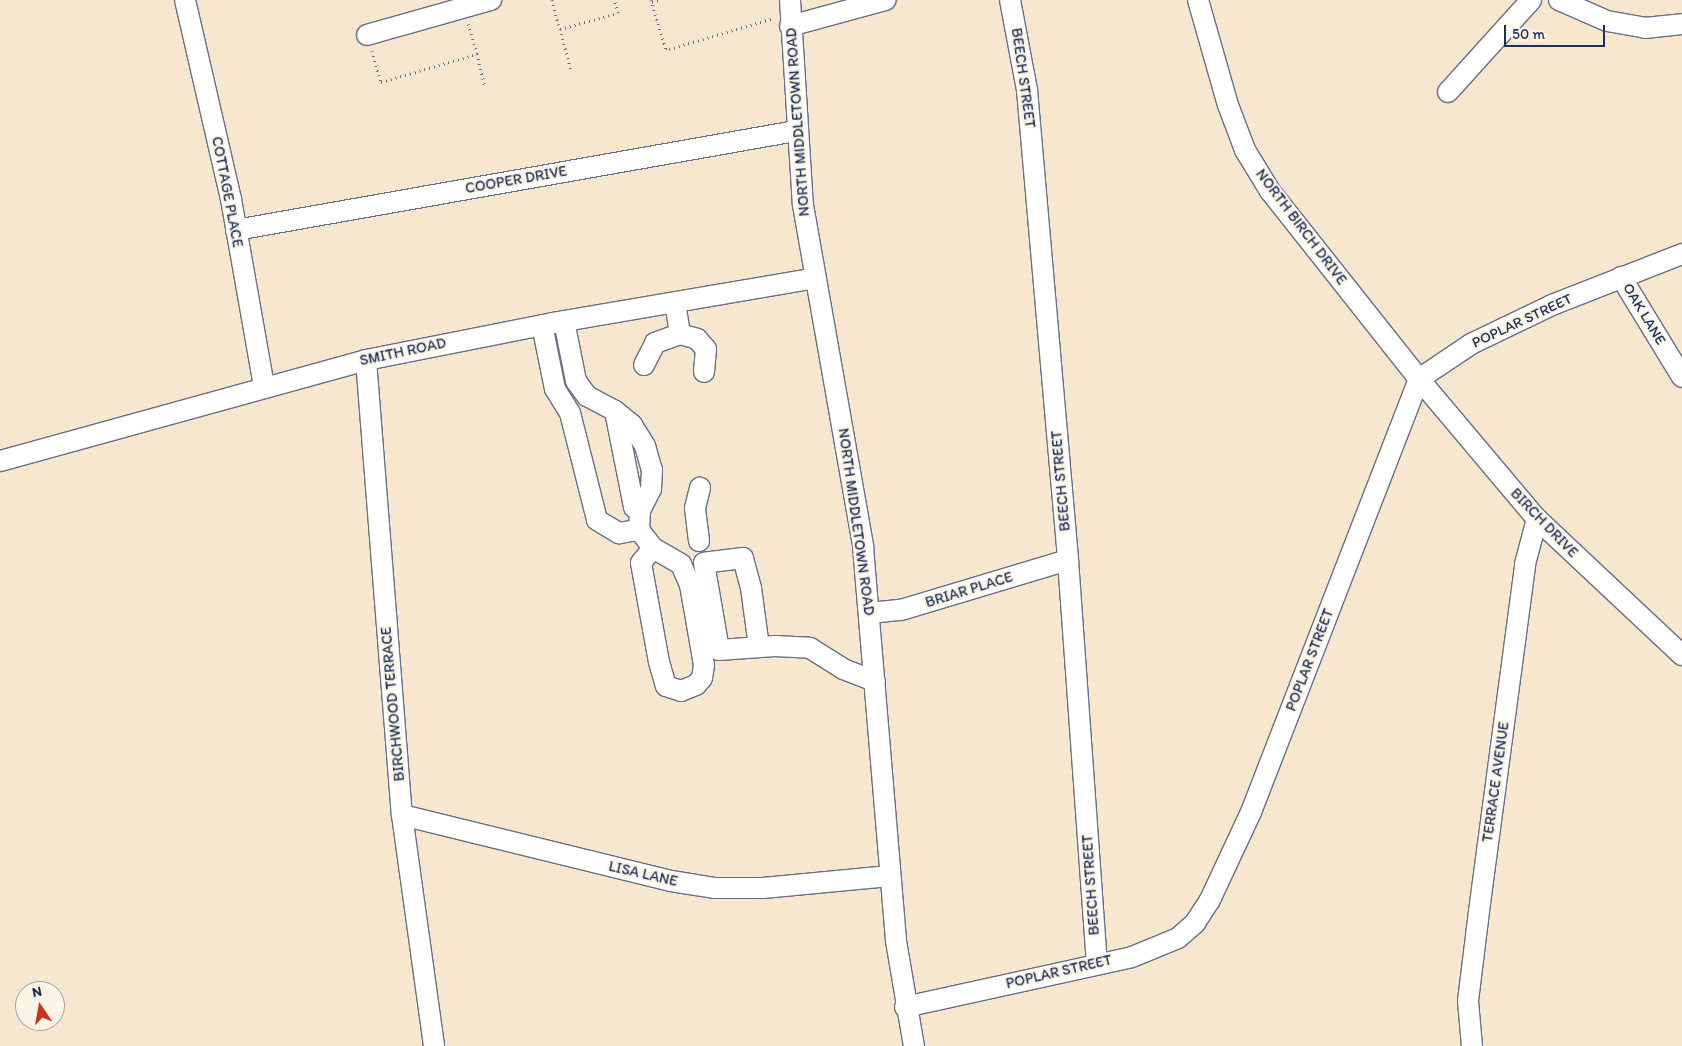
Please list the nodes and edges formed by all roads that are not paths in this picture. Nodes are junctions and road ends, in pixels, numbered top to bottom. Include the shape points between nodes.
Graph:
1 (185, 0) edge
2 (491, 0) edge
3 (790, 0) edge
4 (886, 0) edge
5 (1010, 0) edge
6 (1198, 0) edge
7 (1531, 0) edge
8 (1559, 0) edge
9 (783, 22) junction
10 (1682, 24) edge
11 (367, 35) road end
12 (1448, 92) dead end
13 (796, 131) junction
14 (236, 230) junction
15 (1682, 254) edge
16 (1621, 277) junction
17 (815, 278) junction
18 (675, 302) junction
19 (564, 321) junction
20 (542, 325) junction
21 (680, 334) junction
22 (366, 360) junction
23 (644, 364) dead end
24 (704, 372) dead end
25 (1682, 376) edge
26 (1419, 379) junction
27 (264, 386) junction
28 (587, 396) junction
29 (570, 413) junction
30 (0, 461) edge
31 (700, 488) dead end
32 (1537, 519) junction
33 (640, 521) junction
34 (653, 548) junction
35 (702, 550) junction
36 (1068, 560) junction
37 (690, 585) junction
38 (709, 602) junction
39 (870, 614) junction
40 (759, 647) junction
41 (1682, 655) edge
42 (875, 681) junction
43 (402, 815) junction
44 (889, 876) junction
45 (1097, 964) junction
46 (905, 1007) junction
47 (434, 1046) edge
48 (914, 1046) edge
49 (1472, 1046) edge

1 - 14 street, COTTAGE PLACE
2 - 11 street
3 - 9 street, NORTH MIDDLETOWN ROAD
4 - 9 street
5 - 36 street, BEECH STREET via 1028,90
6 - 26 street, NORTH BIRCH DRIVE via 1228,105 1245,150 1270,191
7 - 12 street
8 - 10 street via 1608,21 1645,28
9 - 13 street, NORTH MIDDLETOWN ROAD
13 - 14 street, COOPER DRIVE
13 - 17 street, NORTH MIDDLETOWN ROAD via 803,205
14 - 27 street, COTTAGE PLACE
15 - 16 street, POPLAR STREET
16 - 25 street, OAK LANE
16 - 26 street, POPLAR STREET via 1552,305 1471,344
17 - 18 street, SMITH ROAD
17 - 39 street, NORTH MIDDLETOWN ROAD via 854,485
18 - 19 street, SMITH ROAD
18 - 21 street
19 - 20 street, SMITH ROAD
19 - 28 street via 576,380
20 - 22 street, SMITH ROAD
20 - 29 street via 555,389
21 - 23 street via 655,343
21 - 24 street via 697,339 706,349
22 - 27 street, SMITH ROAD
22 - 43 street, BIRCHWOOD TERRACE
26 - 32 street, BIRCH DRIVE
26 - 45 street, POPLAR STREET via 1251,812 1210,900 1195,923 1178,938 1156,950
27 - 30 street, SMITH ROAD
28 - 29 street
28 - 33 street via 615,411 634,507
29 - 33 street via 597,520 619,533
31 - 35 street via 695,508
32 - 41 street, BIRCH DRIVE
32 - 49 street, TERRACE AVENUE via 1526,564 1476,929 1468,1001
33 - 34 street
34 - 37 street via 681,564
34 - 37 street via 641,563 659,662 666,686 681,692 702,678 704,665
35 - 38 street
35 - 40 street via 743,558 751,588
36 - 39 street, BRIAR PLACE via 901,610
36 - 45 street, BEECH STREET
37 - 38 street
38 - 40 street via 719,650
39 - 42 street, NORTH MIDDLETOWN ROAD
40 - 42 street via 810,648 843,669
42 - 44 street, NORTH MIDDLETOWN ROAD
43 - 44 street, LISA LANE via 671,881 715,888 763,888
43 - 47 street, BIRCHWOOD TERRACE
44 - 46 street, NORTH MIDDLETOWN ROAD
45 - 46 street, POPLAR STREET
46 - 48 street, NORTH MIDDLETOWN ROAD

